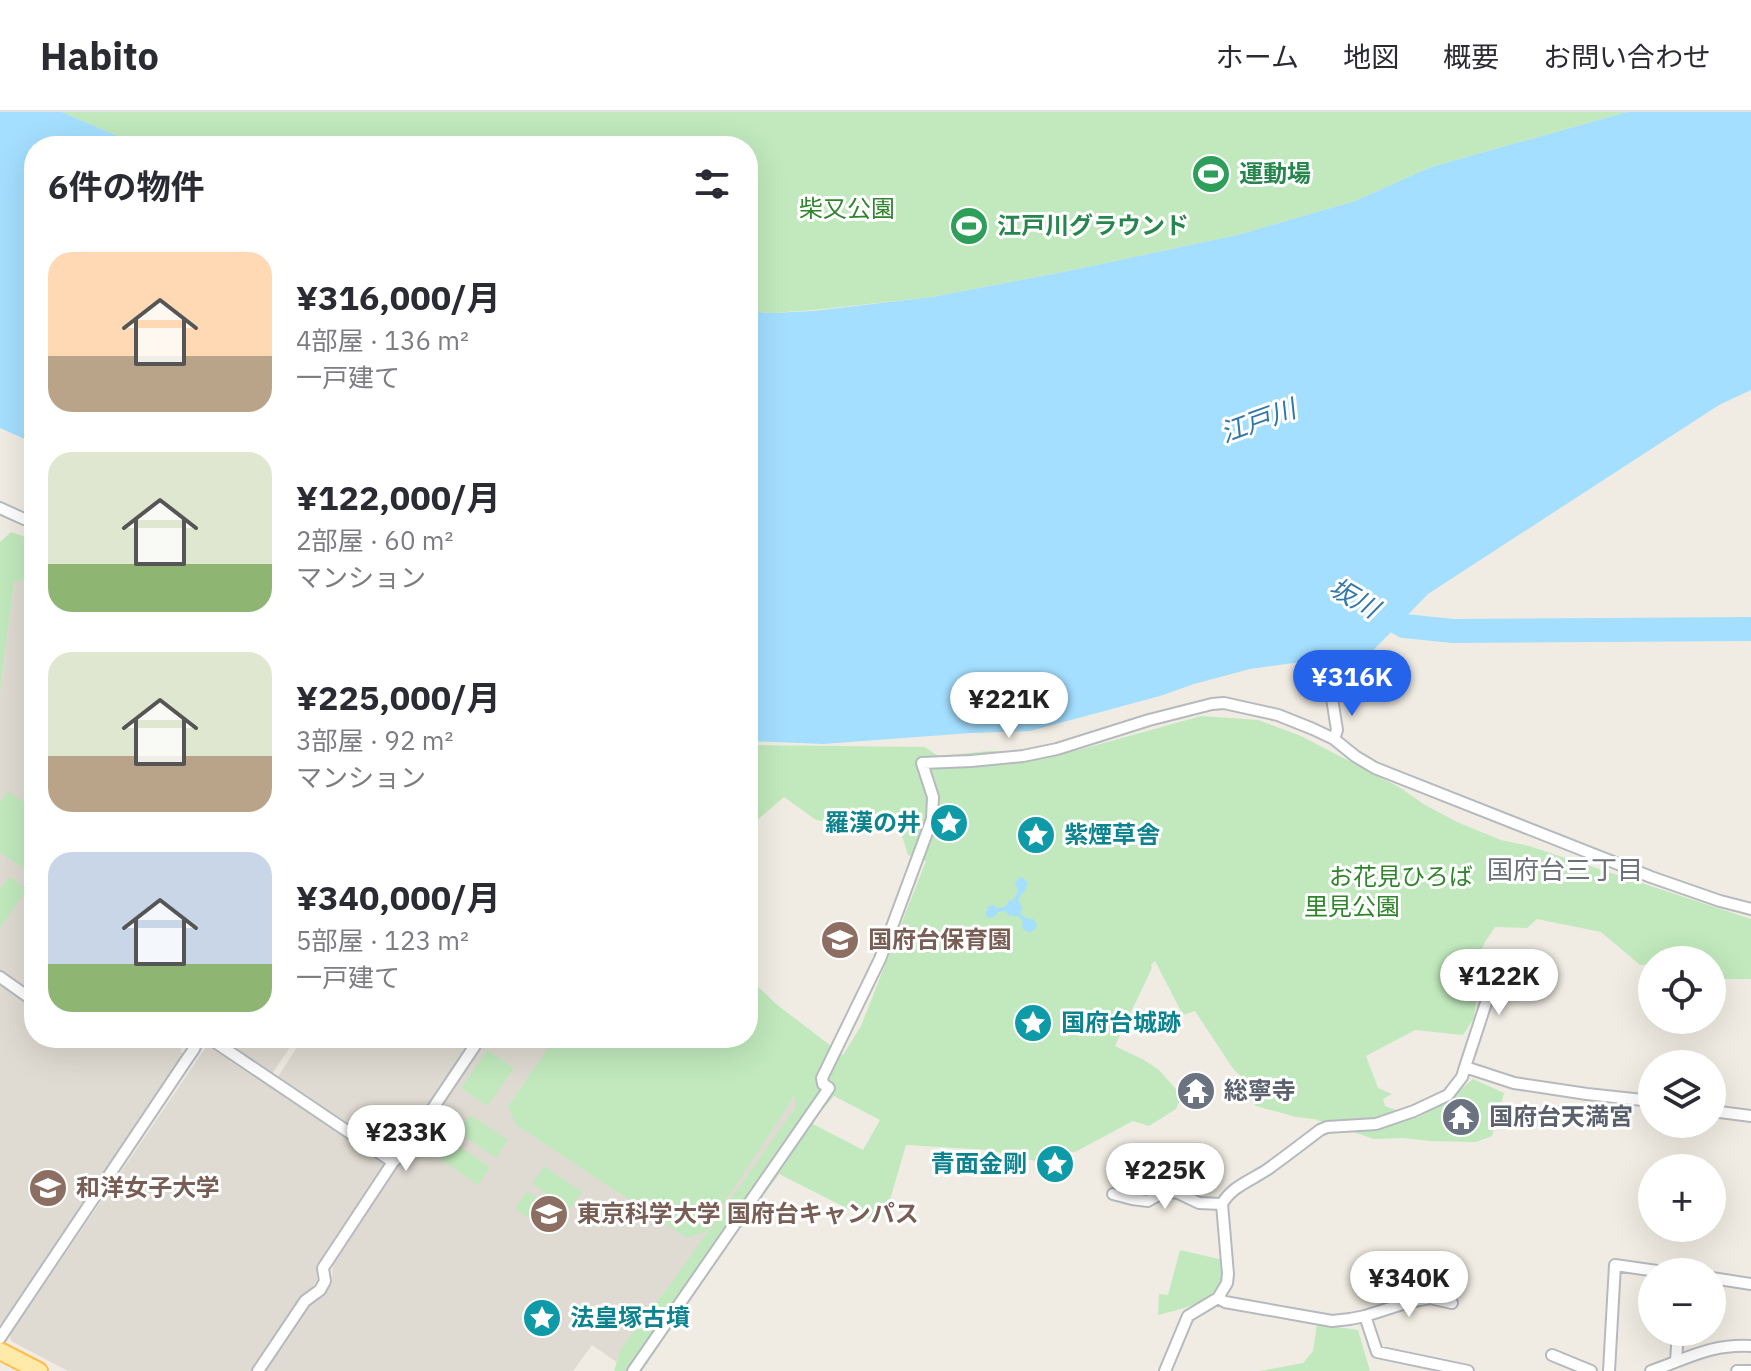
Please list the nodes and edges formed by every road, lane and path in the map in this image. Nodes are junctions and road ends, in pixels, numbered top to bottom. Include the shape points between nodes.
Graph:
1 (0, 508) edge
2 (24, 519) edge
3 (1331, 692) dead end
4 (1334, 739) junction
5 (1751, 909) edge
6 (1501, 957) dead end
7 (0, 977) edge
8 (24, 994) edge
9 (194, 1048) edge
10 (224, 1048) edge
11 (473, 1048) edge
12 (1465, 1067) junction
13 (1638, 1099) edge
14 (1726, 1113) edge
15 (1751, 1116) edge
16 (393, 1162) junction
17 (1113, 1194) dead end
18 (1222, 1204) junction
19 (1638, 1268) edge
20 (1726, 1280) edge
21 (1751, 1284) edge
22 (1218, 1298) junction
23 (1452, 1303) dead end
24 (1365, 1316) junction
25 (0, 1338) edge
26 (1677, 1346) edge
27 (1751, 1346) edge
28 (0, 1351) edge
29 (1552, 1355) dead end
30 (1676, 1361) junction
31 (32, 1369) edge
32 (258, 1371) edge
33 (633, 1371) edge
34 (1165, 1371) edge
35 (1468, 1371) edge
36 (1591, 1371) edge
37 (1609, 1371) edge
38 (1651, 1371) edge
39 (1737, 1371) edge
40 (1751, 1371) edge

1 - 2 street
3 - 4 street
4 - 5 street via 1375,768 1651,877
4 - 33 street via 1278,715 1224,703 1023,756 922,763 933,797 932,819 880,959 822,1078 829,1088
6 - 12 street
7 - 8 street
9 - 25 street
10 - 16 street
11 - 16 street
12 - 13 street via 1514,1083
12 - 18 street via 1448,1095 1414,1111 1376,1124 1320,1130 1234,1189
14 - 15 street
16 - 32 street via 323,1268 320,1290 305,1301
17 - 18 street via 1148,1201 1166,1191 1199,1203
18 - 22 street via 1228,1274
19 - 37 street via 1615,1265
20 - 21 street
22 - 24 street via 1332,1321
22 - 34 street via 1188,1316
23 - 24 street via 1430,1298
24 - 35 street via 1377,1352
26 - 30 street
27 - 30 street via 1719,1347
28 - 31 main road
29 - 36 street
30 - 38 street
39 - 40 street

